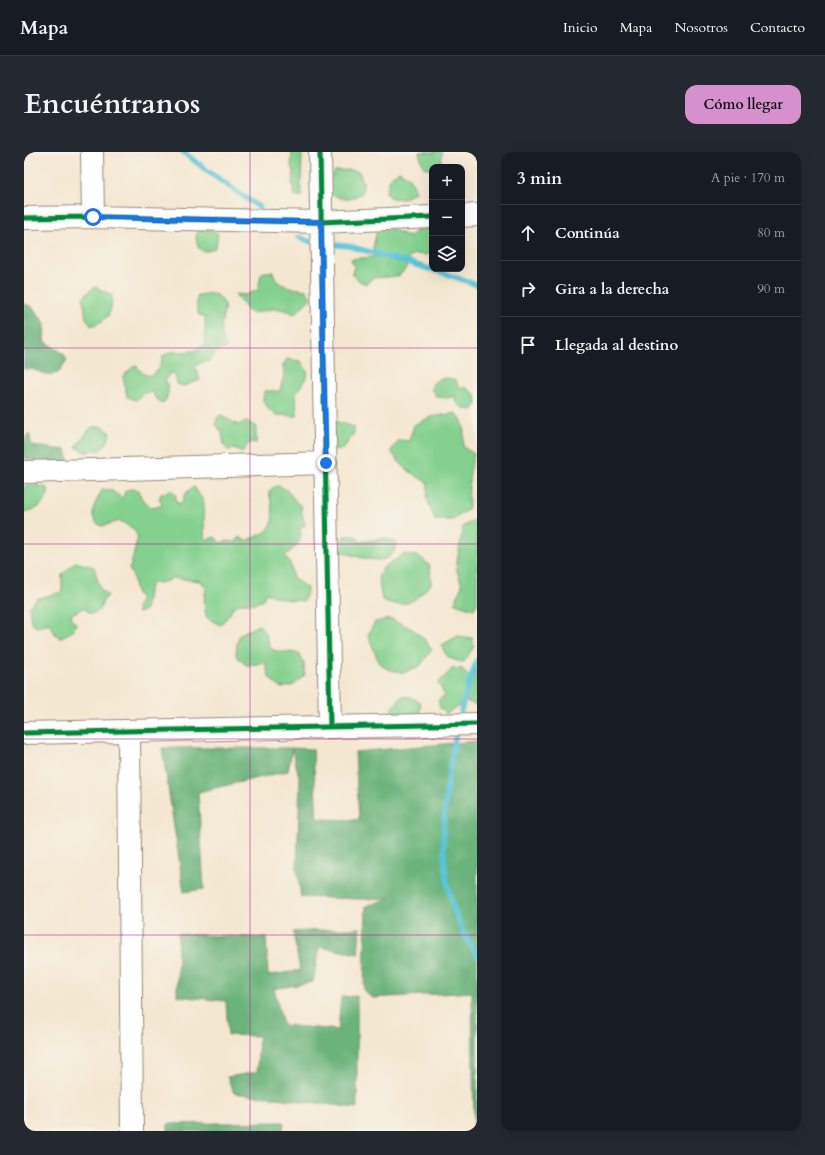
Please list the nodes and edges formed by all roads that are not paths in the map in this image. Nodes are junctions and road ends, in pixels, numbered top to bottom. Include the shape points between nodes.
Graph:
1 (92, 152) edge
2 (320, 152) edge
3 (477, 215) edge
4 (465, 216) edge
5 (93, 217) junction
6 (429, 217) edge
7 (24, 218) edge
8 (321, 222) junction
9 (326, 463) junction
10 (24, 472) edge
11 (477, 724) edge
12 (330, 727) junction
13 (129, 731) junction
14 (24, 733) edge
15 (132, 1131) edge

1 - 5 street
2 - 8 street
3 - 4 street
5 - 7 street
5 - 8 street
6 - 8 street
8 - 9 street
9 - 10 street
9 - 12 street
11 - 12 street
12 - 13 street
13 - 14 street
13 - 15 street

